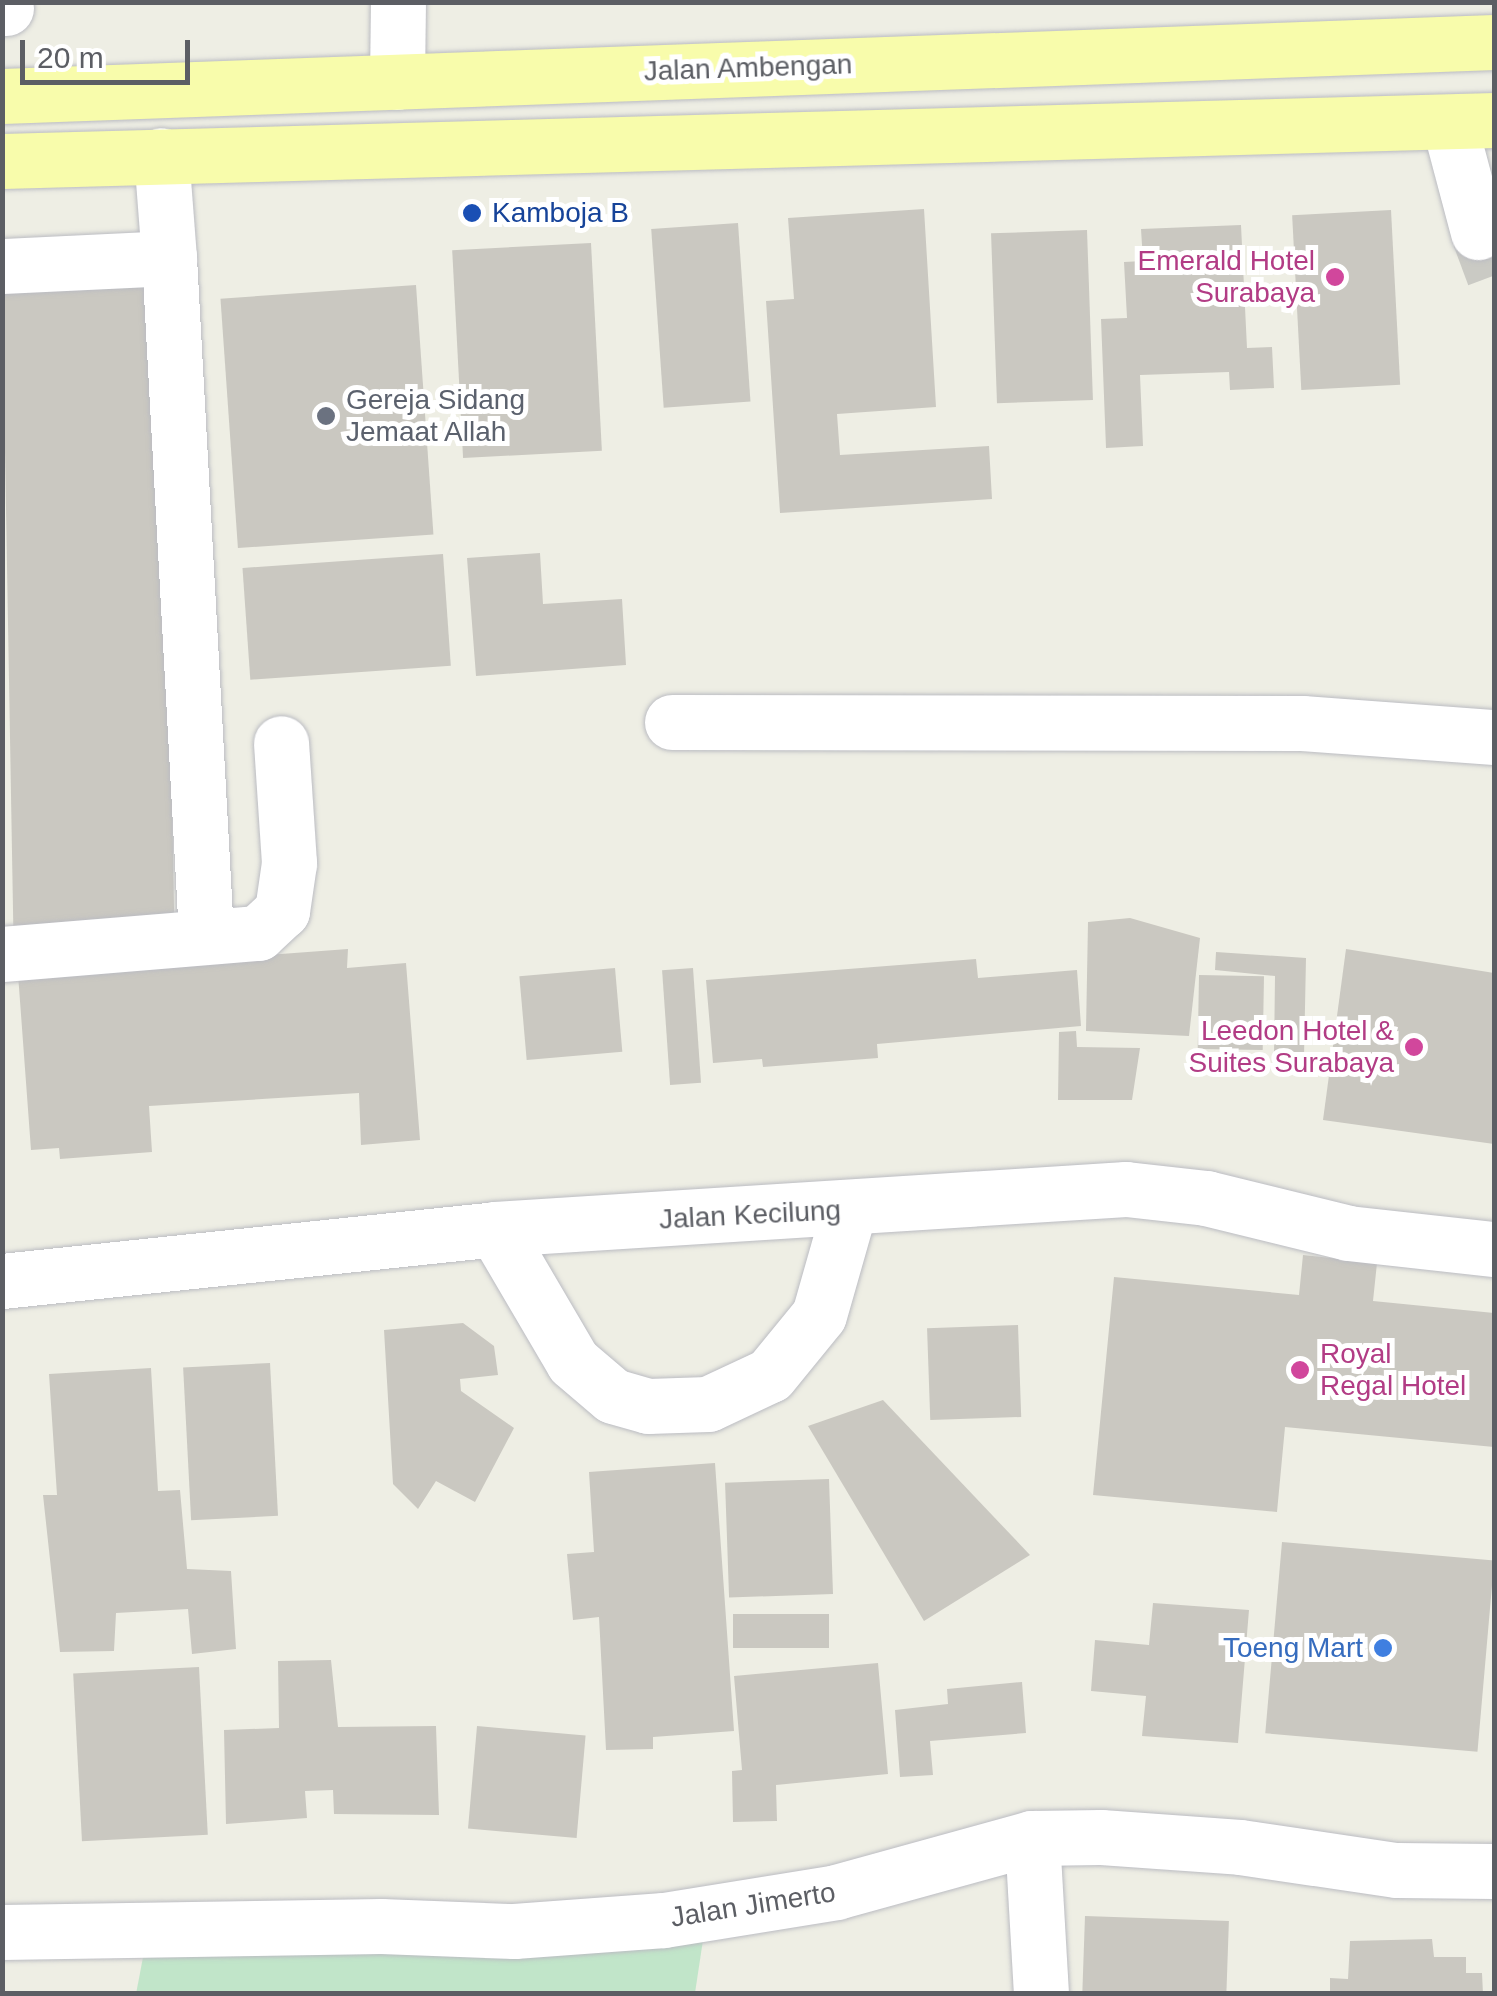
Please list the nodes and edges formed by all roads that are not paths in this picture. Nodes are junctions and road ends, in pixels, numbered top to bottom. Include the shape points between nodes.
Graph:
1 (398, 2) edge
2 (1494, 42) edge
3 (397, 82) junction
4 (2, 96) edge
5 (1472, 121) edge
6 (161, 154) junction
7 (2, 161) edge
8 (1478, 232) tunnel mouth
9 (169, 258) junction
10 (2, 266) edge
11 (672, 722) dead end
12 (1494, 737) edge
13 (281, 743) dead end
14 (206, 934) junction
15 (2, 954) edge
16 (849, 1210) junction
17 (495, 1228) junction
18 (1494, 1249) edge
19 (2, 1281) edge
20 (1032, 1838) junction
21 (1494, 1871) edge
22 (2, 1932) edge
23 (1041, 1994) edge

1 - 3 street
2 - 3 main road, Jalan Ambengan
3 - 4 main road, Jalan Ambengan
5 - 6 main road
5 - 8 street
6 - 7 main road
6 - 9 street
9 - 10 street
9 - 14 street
11 - 12 street via 1302,723
13 - 14 street via 289,863 282,911 258,933
14 - 15 street
16 - 17 street, Jalan Kecilung
16 - 17 street via 819,1314 770,1375 708,1404 648,1406 613,1396 573,1362
16 - 18 street, Jalan Kecilung via 1126,1189 1206,1198 1348,1232
17 - 19 street, Jalan Kecilung
20 - 21 street, Jalan Jimerto via 1200,1844 1396,1870
20 - 22 street, Jalan Jimerto via 836,1892 664,1920 514,1930
20 - 23 street

